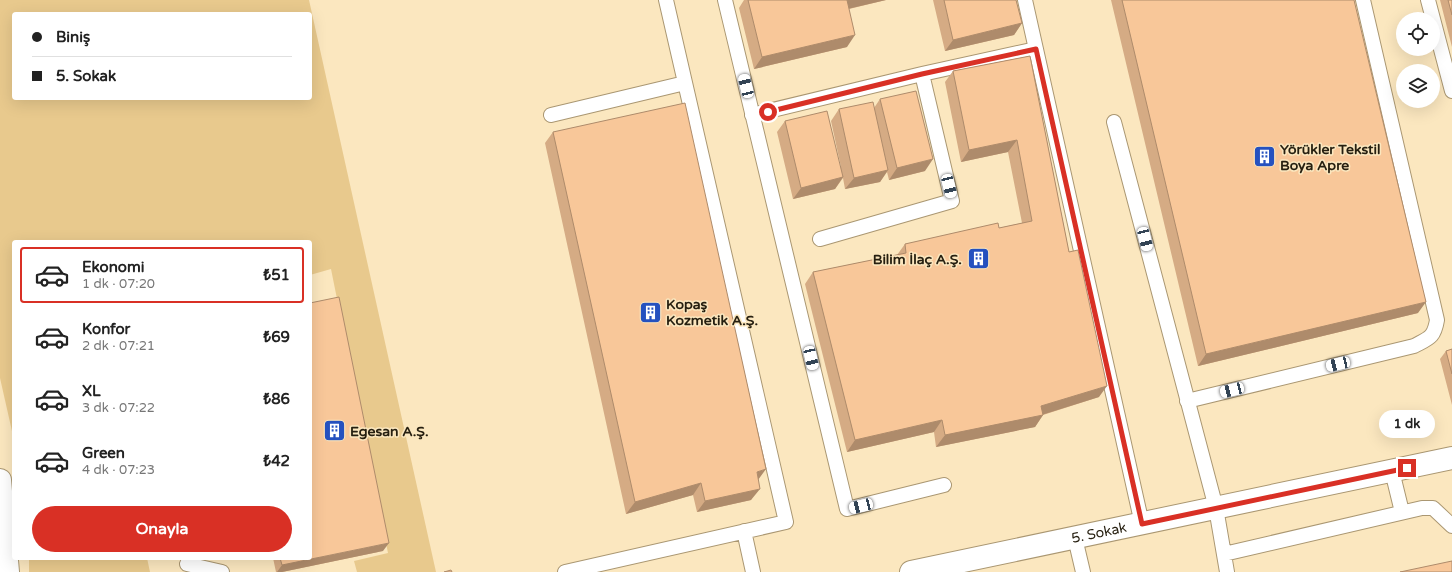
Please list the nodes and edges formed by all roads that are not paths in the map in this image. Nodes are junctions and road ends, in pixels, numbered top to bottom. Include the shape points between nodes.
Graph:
1 (666, 0) edge
2 (725, 0) edge
3 (1025, 0) edge
4 (1363, 0) edge
5 (1428, 0) edge
6 (1036, 49) junction
7 (922, 74) junction
8 (685, 83) junction
9 (1452, 91) edge
10 (550, 114) dead end
11 (752, 115) junction
12 (1114, 122) dead end
13 (820, 239) dead end
14 (1187, 401) junction
15 (1452, 458) edge
16 (1392, 471) junction
17 (0, 480) edge
18 (944, 485) dead end
19 (1216, 508) junction
20 (1402, 512) junction
21 (1142, 524) junction
22 (1452, 526) edge
23 (744, 531) junction
24 (1075, 538) junction
25 (1224, 554) junction
26 (187, 564) dead end
27 (8, 572) edge
28 (222, 572) edge
29 (565, 572) edge
30 (753, 572) edge
31 (911, 572) edge
32 (1083, 572) edge
33 (1227, 572) edge

1 - 8 lane
2 - 11 lane
3 - 6 lane
4 - 14 lane via 1437,320 1435,331 1429,338 1414,346
5 - 9 lane
6 - 7 lane
6 - 21 lane
7 - 11 lane
7 - 13 lane via 952,200
8 - 10 lane
8 - 23 lane via 786,522
11 - 18 lane via 847,509
12 - 14 lane
14 - 19 lane
15 - 16 street, 5. Sokak
16 - 19 street, 5. Sokak
16 - 20 lane
17 - 27 street
19 - 21 street, 5. Sokak
19 - 25 lane
20 - 22 lane via 1433,508
20 - 25 lane
21 - 24 street, 5. Sokak
23 - 29 lane
23 - 30 lane
24 - 31 street, 5. Sokak
24 - 32 lane
25 - 33 lane
26 - 28 lane

